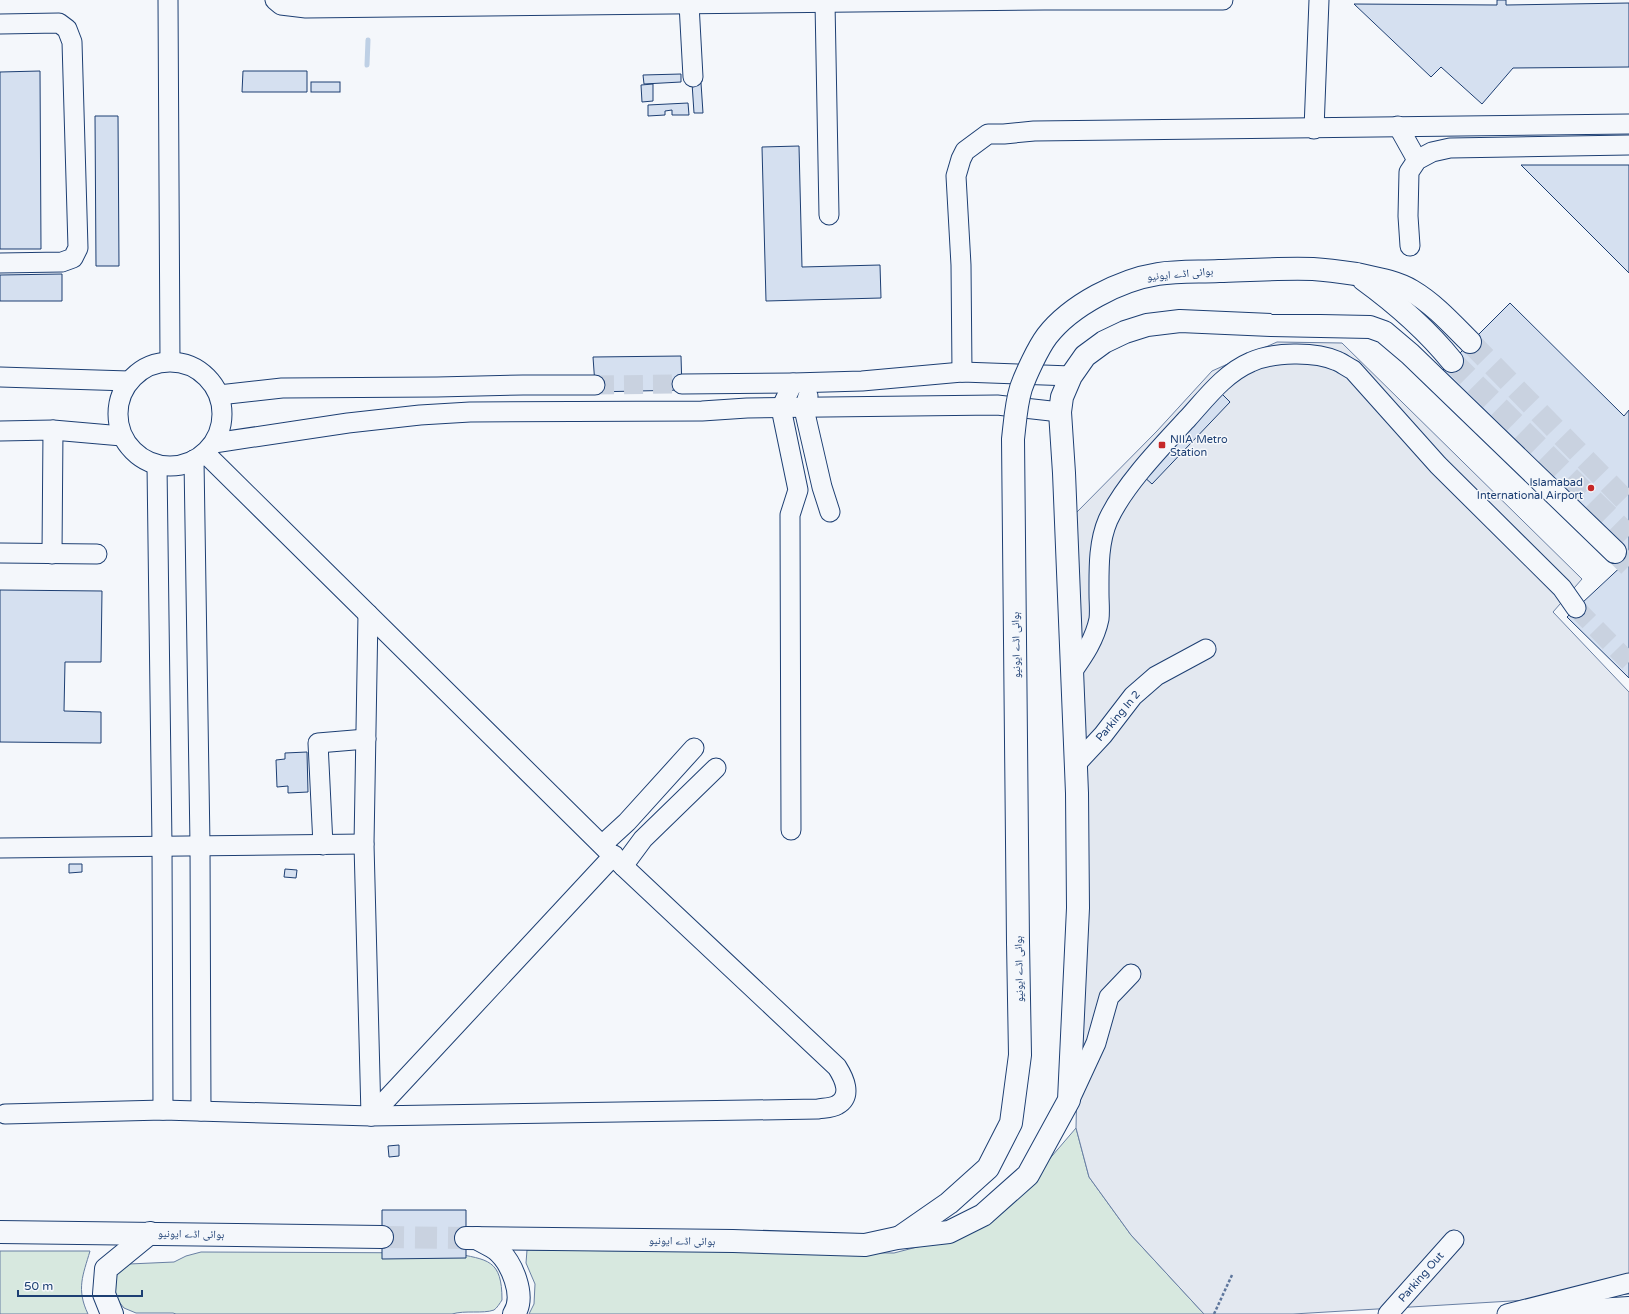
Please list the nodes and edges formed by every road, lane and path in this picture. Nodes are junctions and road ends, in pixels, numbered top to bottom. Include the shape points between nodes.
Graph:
1 (168, 0) edge
2 (275, 0) edge
3 (1044, 0) edge
4 (1223, 0) edge
5 (1319, 0) edge
6 (825, 2) junction
7 (689, 4) junction
8 (0, 24) edge
9 (693, 77) dead end
10 (1629, 124) edge
11 (1398, 126) junction
12 (1314, 128) junction
13 (1629, 145) edge
14 (1417, 160) junction
15 (828, 215) dead end
16 (1410, 246) dead end
17 (0, 263) edge
18 (1356, 274) junction
19 (1470, 342) tunnel mouth
20 (1452, 360) tunnel mouth
21 (170, 361) junction
22 (962, 372) junction
23 (1071, 376) junction
24 (0, 377) edge
25 (129, 381) junction
26 (812, 382) junction
27 (794, 383) junction
28 (682, 384) tunnel mouth
29 (703, 384) junction
30 (595, 386) tunnel mouth
31 (219, 395) junction
32 (781, 408) junction
33 (804, 409) junction
34 (702, 411) junction
35 (1060, 412) junction
36 (53, 430) junction
37 (0, 431) edge
38 (122, 436) junction
39 (204, 452) junction
40 (157, 465) junction
41 (830, 512) dead end
42 (1615, 552) tunnel mouth
43 (0, 553) edge
44 (52, 554) junction
45 (97, 554) dead end
46 (1576, 608) tunnel mouth
47 (368, 614) junction
48 (1206, 649) dead end
49 (1072, 672) junction
50 (366, 739) junction
51 (694, 748) dead end
52 (1076, 764) junction
53 (716, 768) dead end
54 (791, 830) dead end
55 (364, 844) junction
56 (162, 845) junction
57 (200, 845) junction
58 (323, 845) junction
59 (0, 848) edge
60 (613, 855) junction
61 (1131, 974) dead end
62 (1069, 1100) junction
63 (163, 1110) junction
64 (201, 1111) junction
65 (5, 1114) dead end
66 (370, 1116) junction
67 (0, 1232) edge
68 (150, 1233) junction
69 (382, 1237) tunnel mouth
70 (897, 1238) junction
71 (1454, 1240) dead end
72 (1232, 1275) dead end
73 (1629, 1283) edge
74 (1629, 1308) edge
75 (112, 1314) edge
76 (514, 1314) edge
77 (1214, 1314) edge
78 (1388, 1314) edge
79 (1507, 1314) edge
80 (1533, 1314) edge

1 - 21 street
2 - 7 street via 281,5 306,8
3 - 4 street
3 - 6 street
5 - 12 street
6 - 7 street
6 - 15 street
7 - 9 street
8 - 17 street via 59,23 67,29 72,42 78,248 73,258 62,262
10 - 11 street
11 - 12 street
11 - 14 street
12 - 22 street via 1034,131 988,134 975,142 960,159 956,176 961,265
13 - 14 street via 1450,148 1432,152
14 - 16 street via 1409,172
18 - 19 main road, ہوائی اڈے ایونیو via 1392,282 1411,290 1429,303
18 - 20 main road via 1396,304 1436,341
18 - 70 main road, ہوائی اڈے ایونیو, bridge via 1313,269 1234,270 1159,274 1133,279 1113,287 1067,316 1046,336 1034,360 1021,388 1013,439 1020,1055 1011,1123 988,1168 949,1203
21 - 25 street via 147,366
21 - 31 street via 186,363 200,370 212,381
22 - 23 street
22 - 26 street via 862,381
23 - 35 main road, ہوائی اڈے ایونیو via 1062,397
23 - 42 main road, ہوائی اڈے ایونیو via 1085,356 1104,342 1147,325 1180,321 1370,327 1384,332 1410,354
24 - 25 street
25 - 38 street via 121,393 117,406
26 - 27 street
26 - 33 street
27 - 29 street
27 - 32 street
28 - 29 street
29 - 34 street
30 - 31 street via 282,388
31 - 39 street via 223,411 221,428
32 - 33 street
32 - 34 street
32 - 54 street via 798,490 790,516
33 - 35 street via 997,405
33 - 41 street
34 - 39 street via 470,412 420,415 348,422
35 - 49 main road, ہوائی اڈے ایونیو
36 - 37 street
36 - 38 street
36 - 44 street
38 - 40 street via 141,458
39 - 40 street via 181,465
39 - 47 street
39 - 57 street
40 - 56 street
43 - 44 street
44 - 45 street
46 - 49 street via 1562,588 1438,465 1352,370 1336,361 1318,356 1296,354 1268,357 1237,368 1217,386 1162,445 1124,493 1108,520 1101,542 1099,618 1090,646
47 - 50 street
47 - 60 street
48 - 52 street, Parking In 2 via 1156,676 1133,696 1103,735
49 - 52 main road, ہوائی اڈے ایونیو
50 - 55 street
50 - 58 street via 318,743
51 - 60 street via 627,822
52 - 62 main road, ہوائی اڈے ایونیو via 1078,908
53 - 60 street via 643,839
55 - 58 street
55 - 66 street
56 - 57 street
56 - 59 street
56 - 63 street
57 - 58 street
57 - 64 street
60 - 66 street
60 - 66 street via 837,1067 846,1083 845,1096 837,1105 818,1109
61 - 62 street via 1108,997 1096,1043
62 - 70 main road, ہوائی اڈے ایونیو via 1028,1175 982,1215 949,1232
63 - 64 street
63 - 65 street
64 - 66 street
67 - 68 main road, ہوائی اڈے ایونیو
68 - 69 main road, ہوائی اڈے ایونیو
68 - 75 main road via 106,1269 104,1294
70 - 76 main road, ہوائی اڈے ایونیو via 865,1245 471,1238 496,1249 514,1272 517,1290 517,1308
71 - 78 street, Parking Out
72 - 77 path
73 - 79 street
74 - 80 main road

